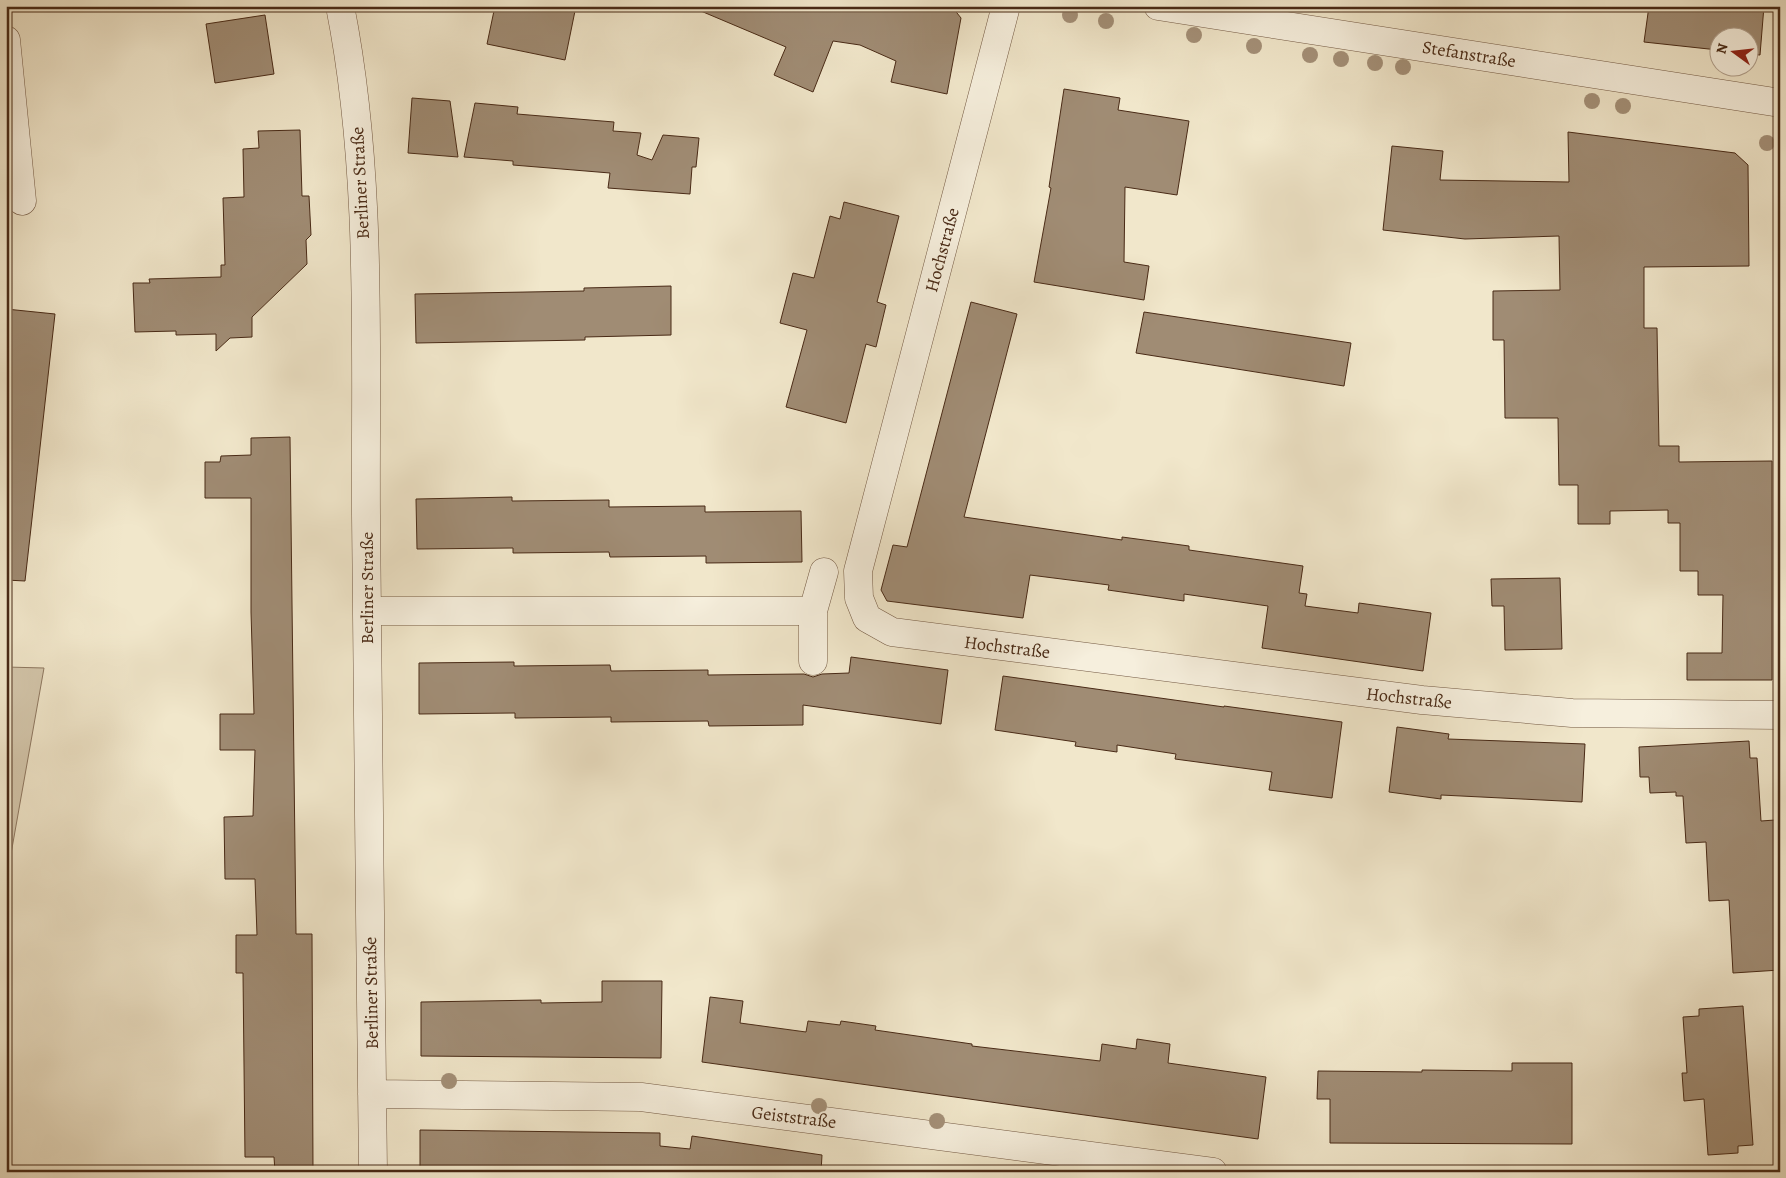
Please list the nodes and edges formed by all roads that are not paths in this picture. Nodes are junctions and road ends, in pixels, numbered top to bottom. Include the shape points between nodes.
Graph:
1 (340, 6) edge
2 (1006, 6) edge
3 (1158, 6) edge
4 (6, 40) edge
5 (1780, 103) edge
6 (22, 201) dead end
7 (824, 572) dead end
8 (367, 611) junction
9 (813, 611) junction
10 (813, 661) dead end
11 (1780, 715) edge
12 (372, 1094) junction
13 (373, 1172) edge
14 (1213, 1172) edge

1 - 8 street, Berliner Straße via 358,132 364,241
2 - 11 street, Hochstraße via 858,571 859,598 867,618 892,632 1422,700 1572,712
3 - 5 street, Stefanstraße
4 - 6 street
7 - 9 street
8 - 9 street
8 - 12 street, Berliner Straße
9 - 10 street
12 - 13 street, Berliner Straße
12 - 14 street, Geiststraße via 641,1097

